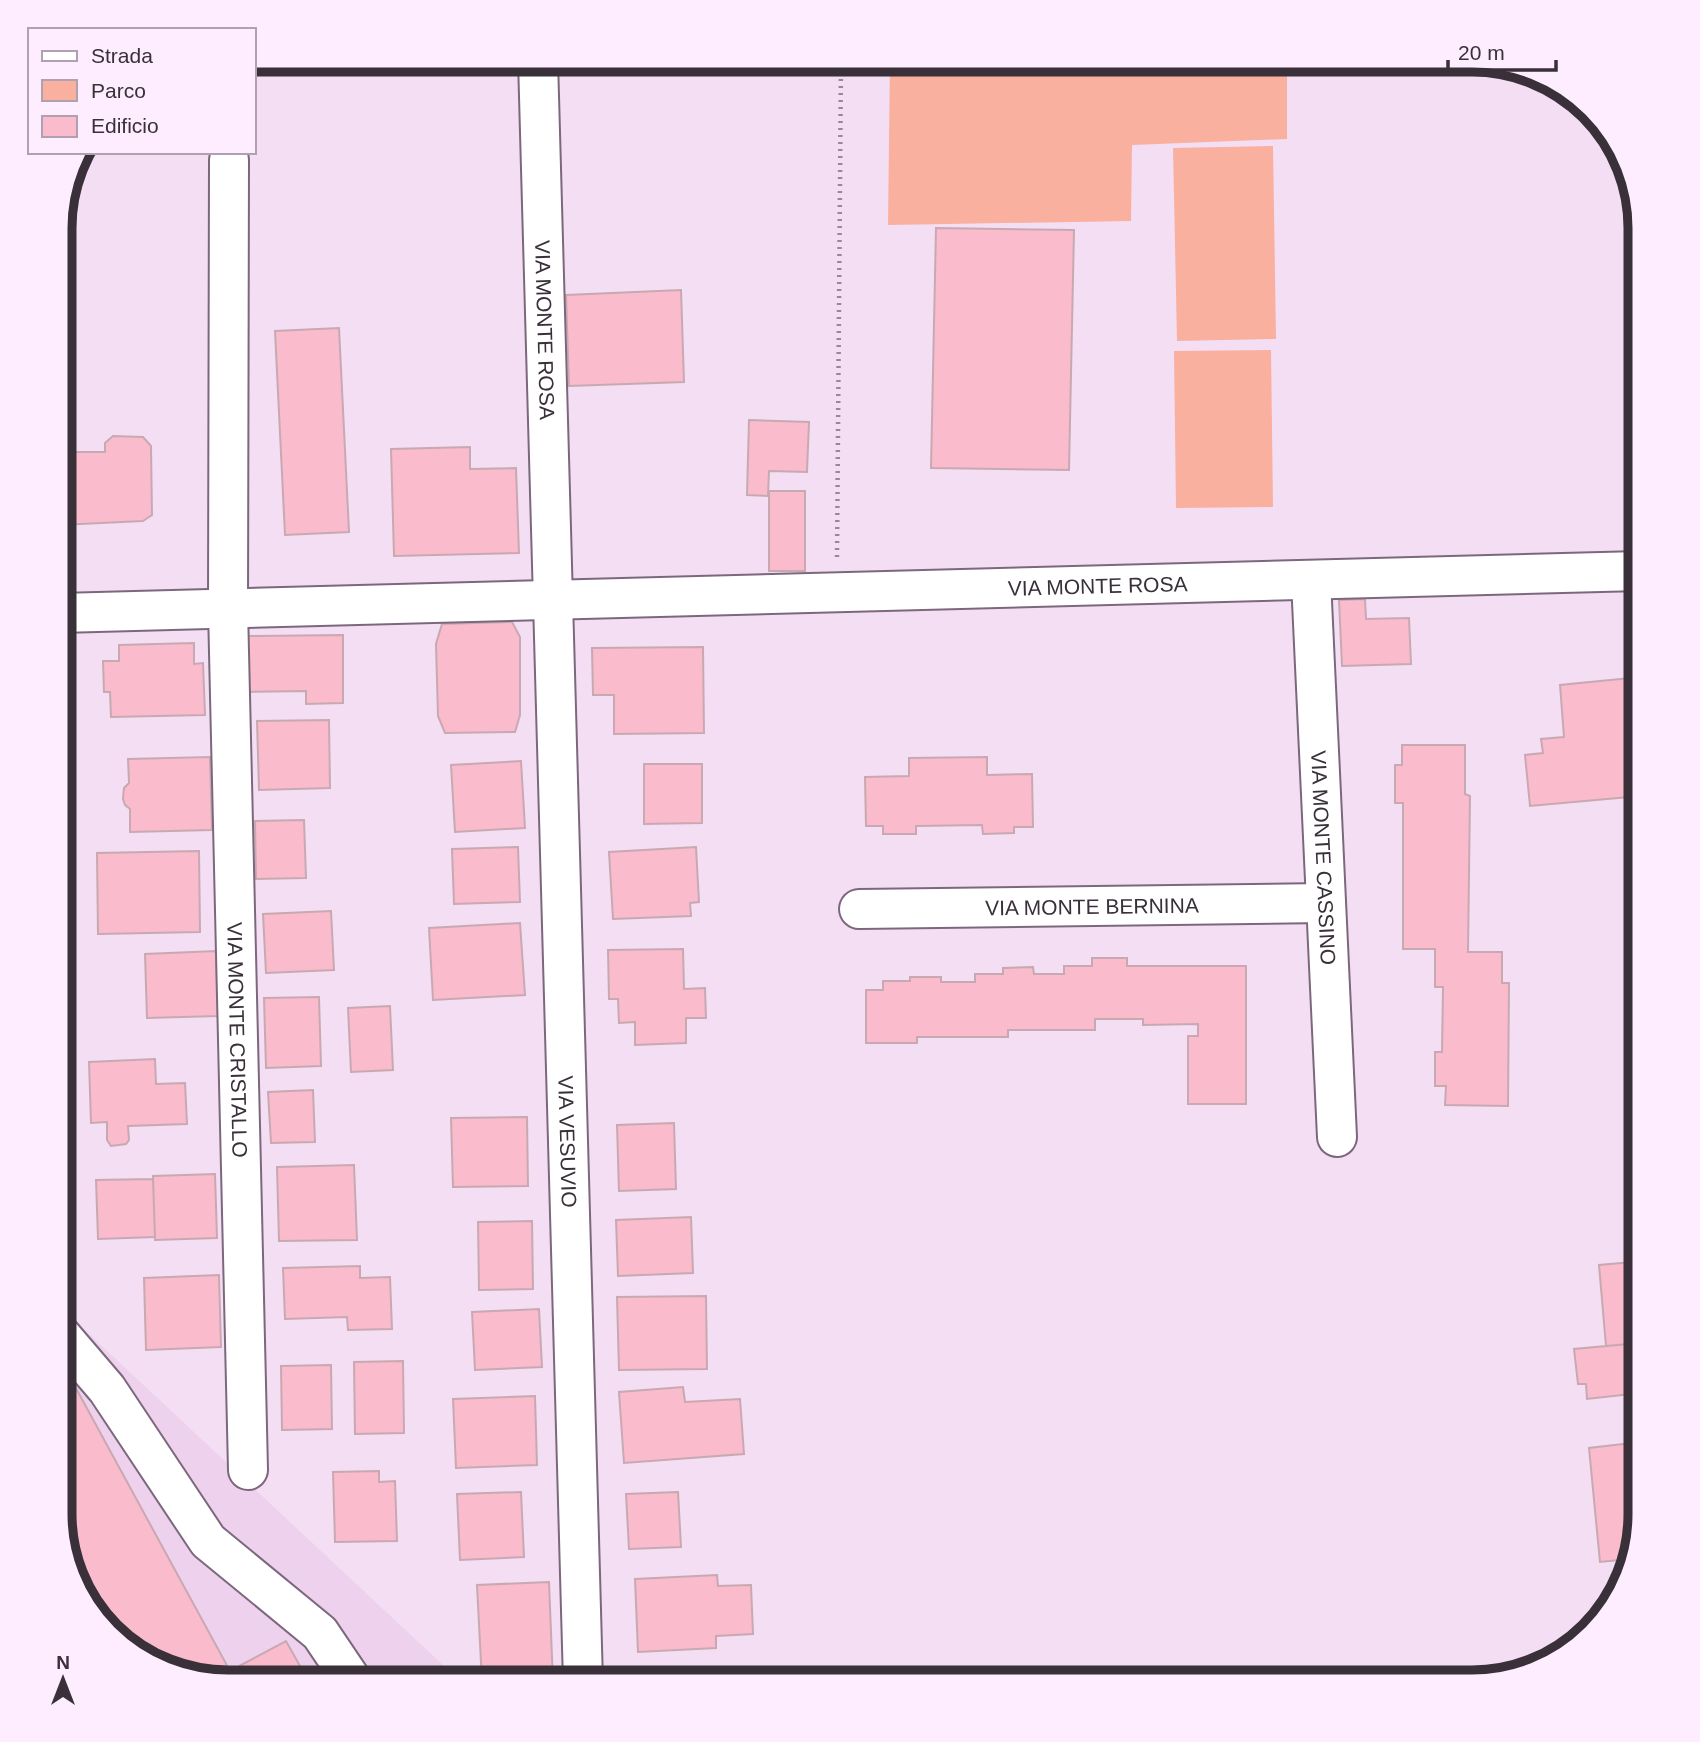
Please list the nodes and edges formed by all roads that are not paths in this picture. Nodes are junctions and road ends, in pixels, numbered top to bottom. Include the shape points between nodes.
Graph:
1 (538, 72) edge
2 (229, 160) dead end
3 (1628, 571) edge
4 (1311, 580) junction
5 (555, 600) junction
6 (228, 609) junction
7 (72, 613) edge
8 (1325, 903) junction
9 (859, 909) dead end
10 (1337, 1137) dead end
11 (72, 1348) edge
12 (248, 1470) dead end
13 (345, 1670) edge
14 (583, 1670) edge

1 - 5 street, VIA MONTE ROSA
2 - 6 street
3 - 4 street, VIA MONTE ROSA
4 - 5 street, VIA MONTE ROSA
4 - 8 street, VIA MONTE CASSINO
5 - 6 street, VIA MONTE ROSA
5 - 14 street, VIA VESUVIO
6 - 7 street, VIA MONTE ROSA
6 - 12 street, VIA MONTE CRISTALLO
8 - 9 street, VIA MONTE BERNINA
8 - 10 street, VIA MONTE CASSINO
11 - 13 street via 107,1389 208,1541 320,1633

